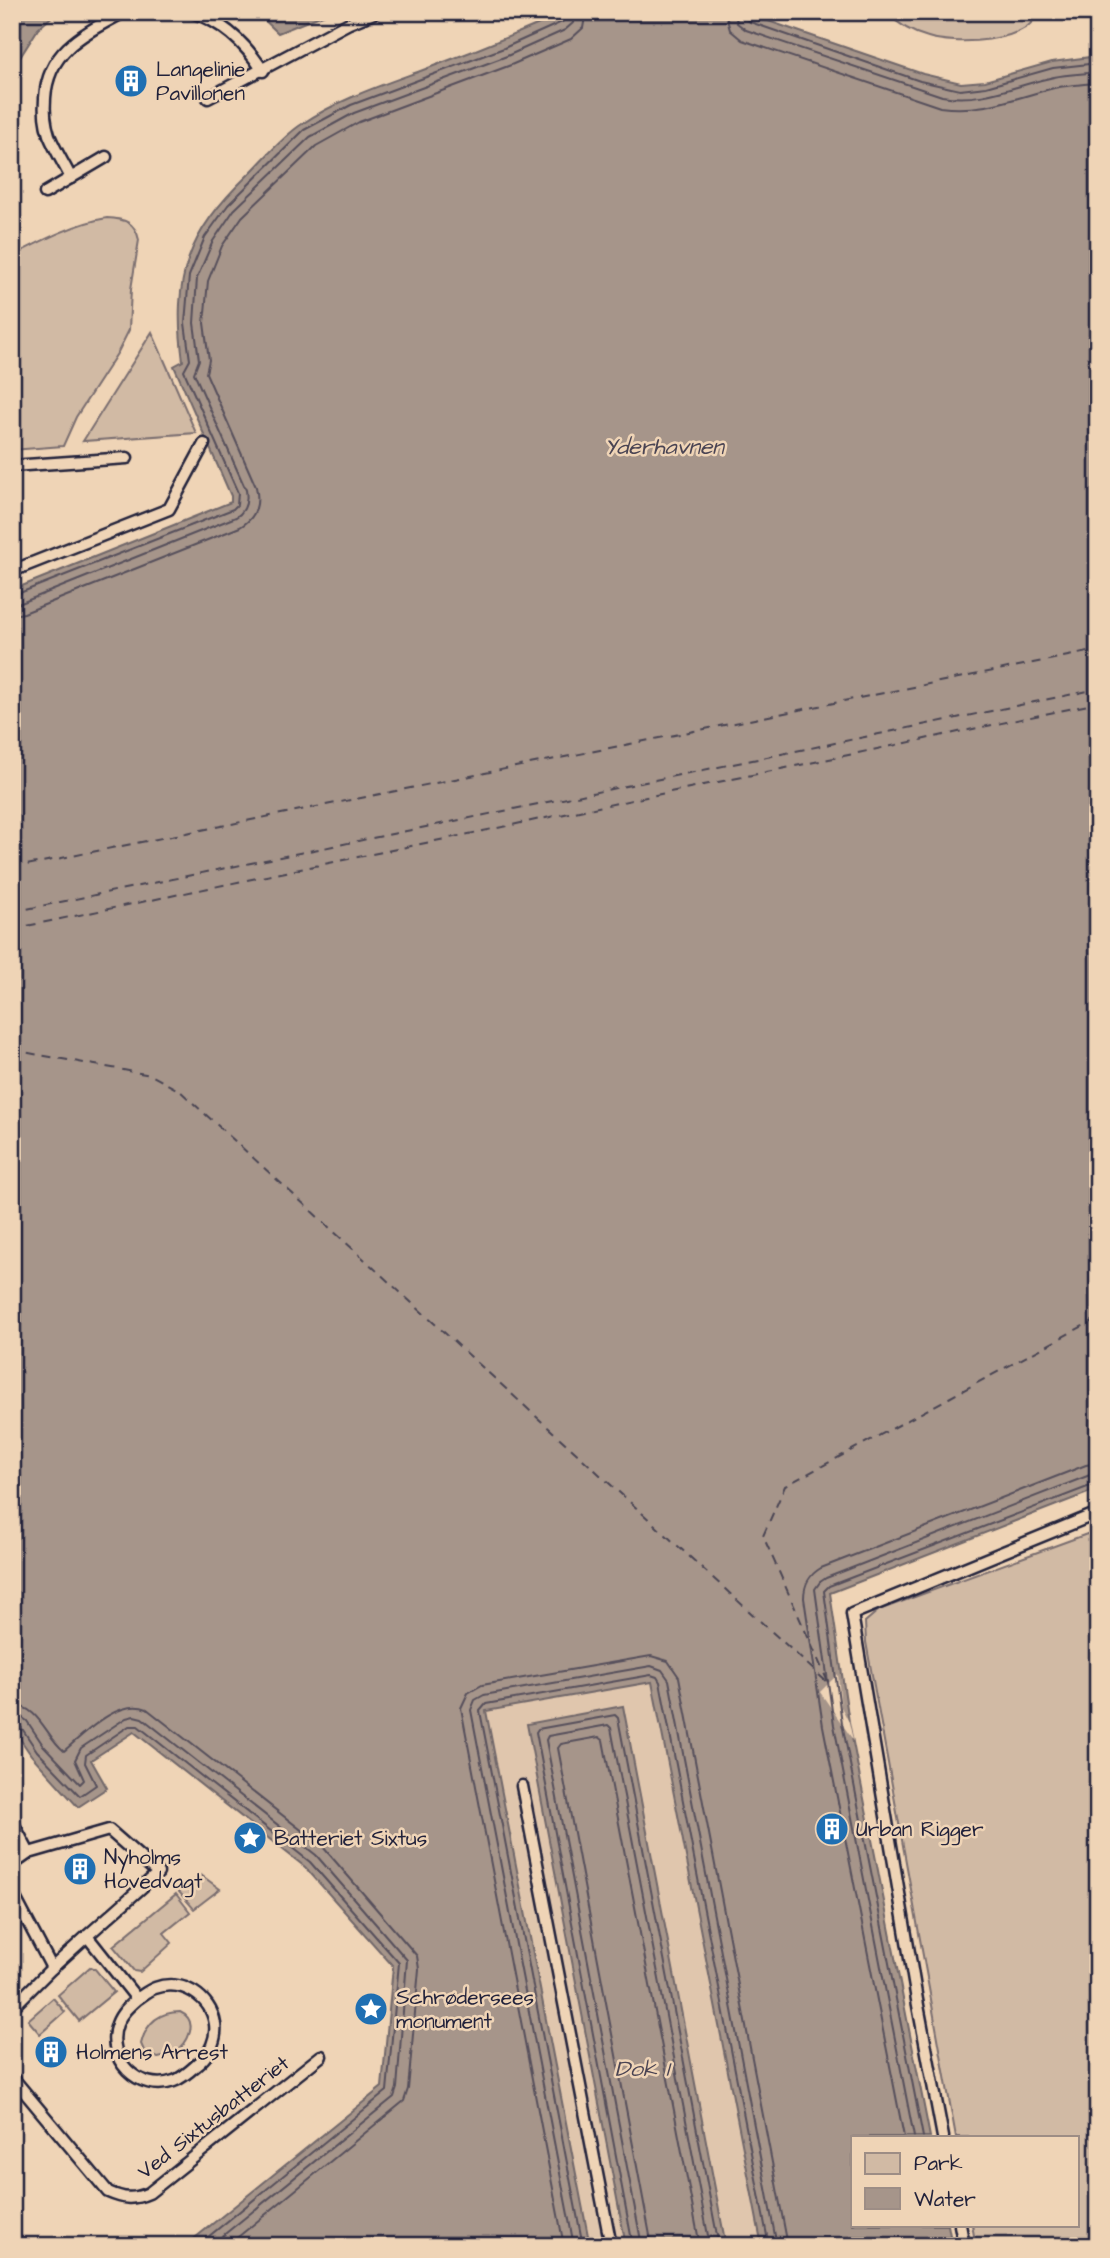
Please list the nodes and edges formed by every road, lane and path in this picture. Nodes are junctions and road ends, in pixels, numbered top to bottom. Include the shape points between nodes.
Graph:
1 (124, 12) edge
2 (192, 12) edge
3 (376, 12) edge
4 (263, 71) junction
5 (208, 98) dead end
6 (106, 157) dead end
7 (71, 178) junction
8 (45, 193) dead end
9 (204, 444) dead end
10 (127, 458) dead end
11 (12, 466) edge
12 (12, 571) edge
13 (1098, 1513) edge
14 (522, 1786) dead end
15 (12, 1821) edge
16 (29, 1853) junction
17 (12, 1866) edge
18 (12, 1892) edge
19 (87, 1936) junction
20 (52, 1968) junction
21 (137, 1999) junction
22 (12, 2008) edge
23 (321, 2056) dead end
24 (12, 2077) edge
25 (943, 2136) edge
26 (960, 2226) edge
27 (611, 2246) edge
28 (964, 2246) edge

1 - 7 lane via 80,38 49,72 44,112
2 - 4 lane via 225,28 250,50
3 - 4 lane
4 - 5 lane
6 - 7 lane
7 - 8 lane
9 - 12 lane via 169,509
10 - 11 lane
13 - 25 lane via 852,1614
14 - 27 lane
15 - 16 lane
16 - 17 lane
16 - 19 lane via 109,1830 158,1873
18 - 20 lane
19 - 20 lane
19 - 21 lane
20 - 22 lane
21 - 21 lane via 154,1988 176,1985 194,1992 210,2008 215,2025 207,2056 177,2080 147,2083 128,2072 119,2060 117,2024
23 - 24 lane, Ved Sixtusbatteriet via 136,2199 108,2192
26 - 28 lane

